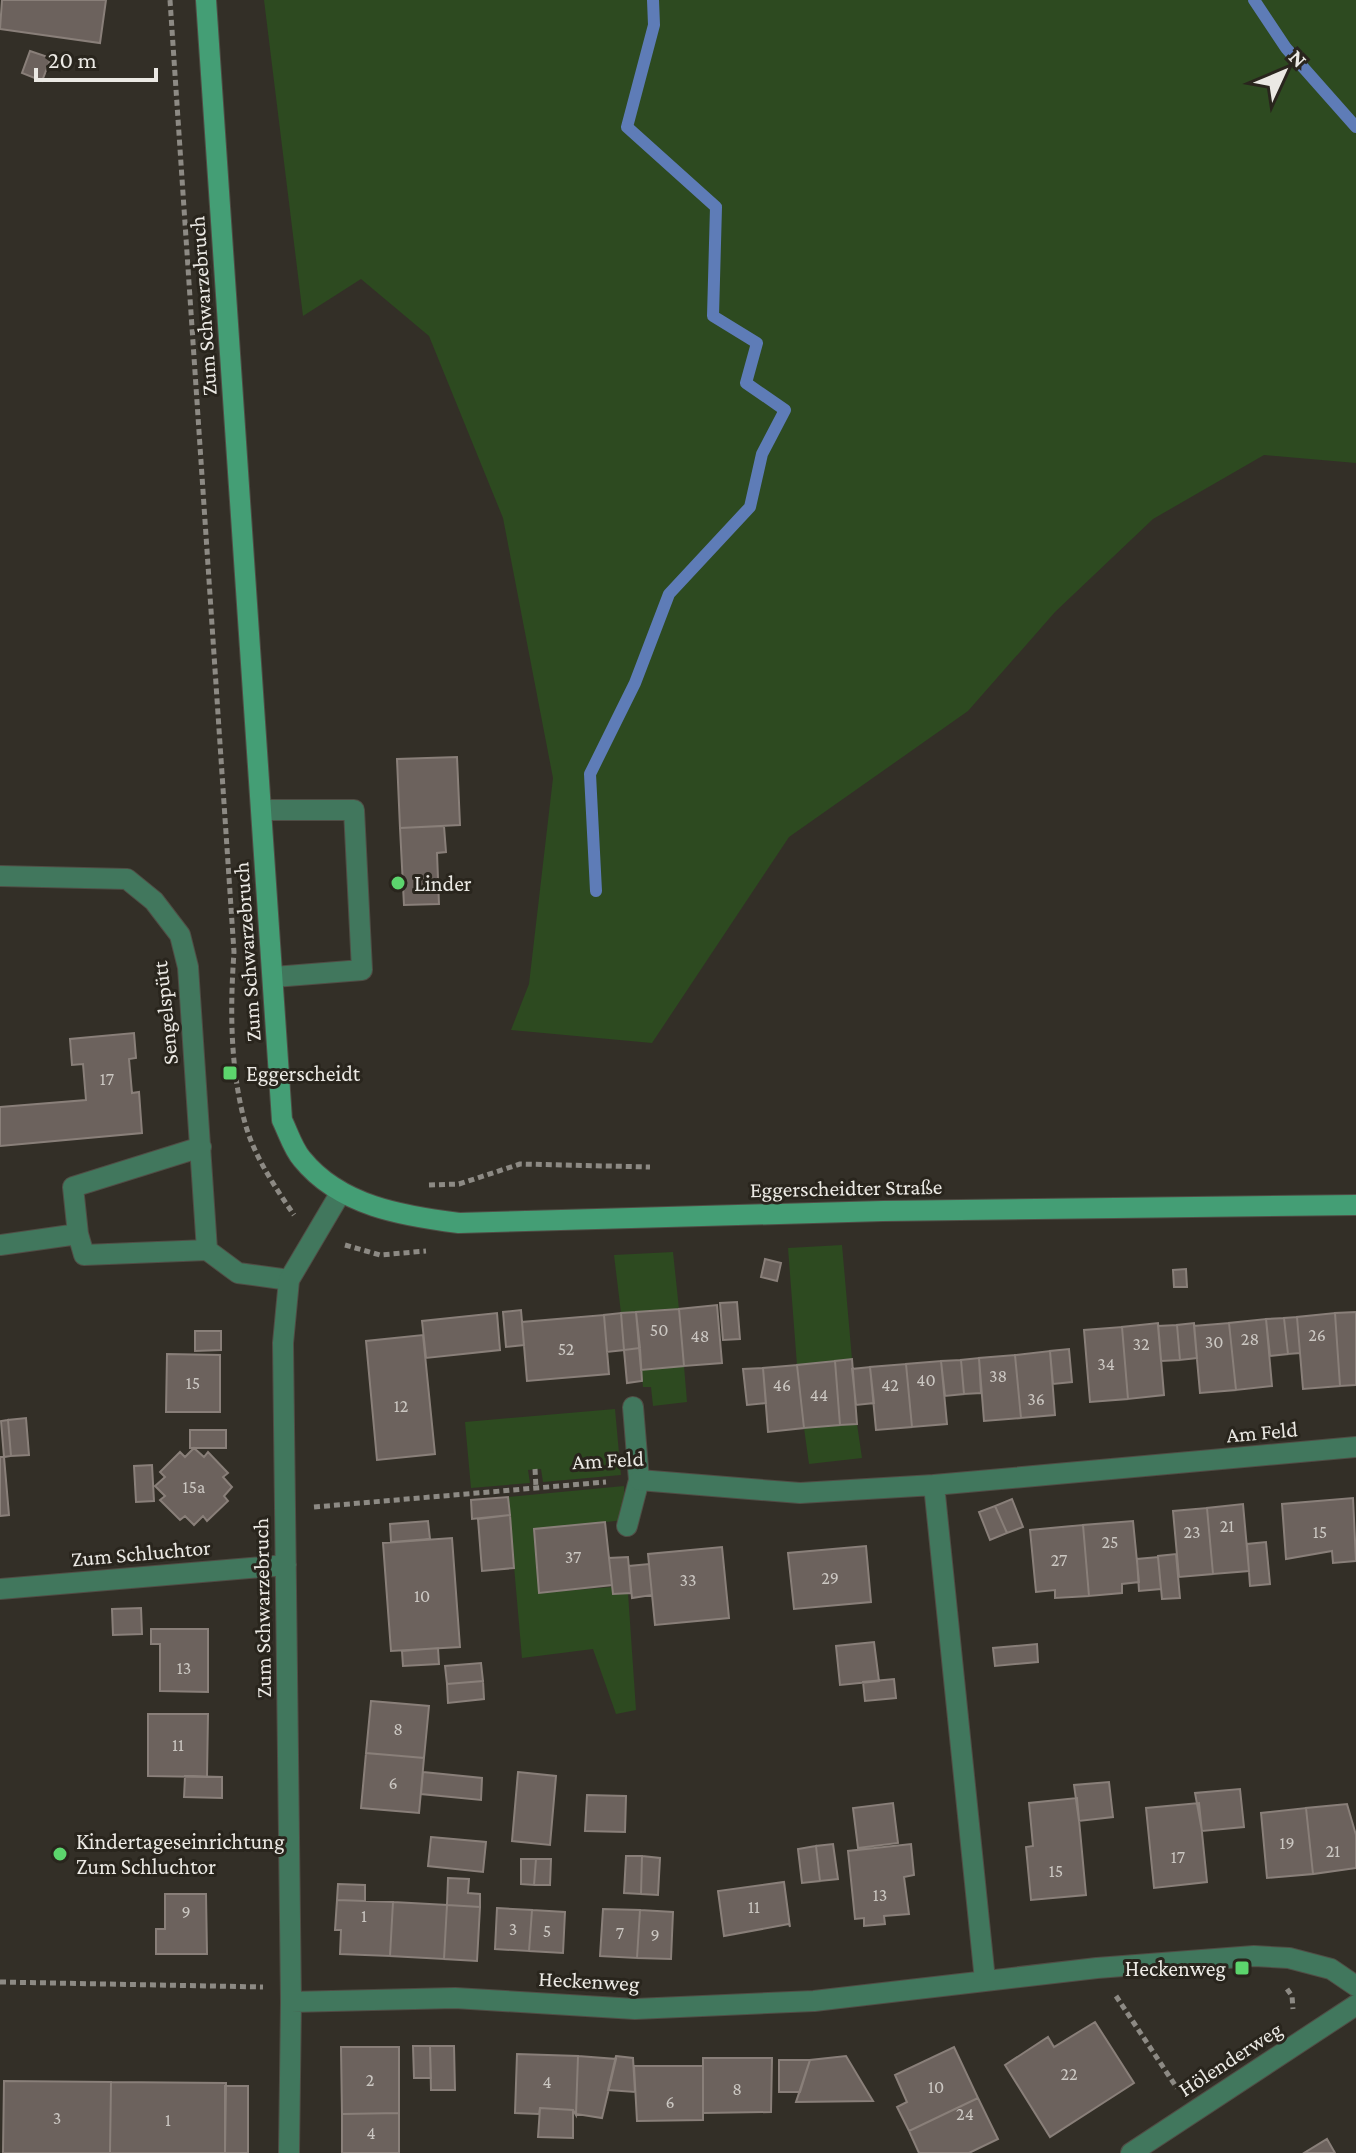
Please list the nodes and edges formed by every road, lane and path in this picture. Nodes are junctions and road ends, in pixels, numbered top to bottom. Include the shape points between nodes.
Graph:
1 (206, 0) edge
2 (262, 810) junction
3 (0, 876) edge
4 (274, 977) junction
5 (201, 1147) junction
6 (650, 1167) dead end
7 (424, 1185) dead end
8 (341, 1192) junction
9 (1356, 1205) edge
10 (78, 1234) junction
11 (313, 1235) junction
12 (0, 1245) edge
13 (207, 1250) junction
14 (411, 1253) dead end
15 (289, 1280) junction
16 (633, 1407) dead end
17 (1356, 1447) edge
18 (535, 1469) dead end
19 (639, 1480) junction
20 (934, 1485) junction
21 (536, 1488) junction
22 (285, 1509) junction
23 (627, 1526) dead end
24 (286, 1565) junction
25 (0, 1589) edge
26 (1254, 1956) junction
27 (1097, 1968) junction
28 (985, 1980) junction
29 (0, 1982) edge
30 (1356, 1986) edge
31 (291, 1995) junction
32 (1356, 2005) edge
33 (1283, 2053) junction
34 (1193, 2112) junction
35 (289, 2153) edge
36 (1131, 2153) edge

1 - 2 street, Zum Schwarzebruch
2 - 4 street, Zum Schwarzebruch
2 - 4 street via 354,810 362,970
3 - 5 street, Sengelspütt via 127,879 163,912 180,935 188,967
4 - 8 street, Zum Schwarzebruch via 282,1120 302,1159
5 - 10 street via 73,1187
5 - 13 street, Sengelspütt
6 - 7 path via 520,1164 459,1184
8 - 9 street, Eggerscheidter Straße via 399,1216 459,1223
8 - 11 street, Zum Schwarzebruch
10 - 12 street
10 - 13 street via 84,1255
11 - 14 path via 380,1255
11 - 15 street, Zum Schwarzebruch
13 - 15 street via 238,1273
15 - 22 street, Zum Schwarzebruch via 283,1343
16 - 19 street
17 - 20 street, Am Feld
18 - 21 path
19 - 20 street, Am Feld via 800,1493
19 - 21 path, Am Feld
19 - 23 street
20 - 28 street
21 - 22 path, Am Feld
22 - 24 street, Zum Schwarzebruch
24 - 25 street, Zum Schluchtor
24 - 31 street, Zum Schwarzebruch
26 - 27 street, Heckenweg
26 - 30 street, Heckenweg via 1331,1969
26 - 33 path via 1292,1996 1293,2027
27 - 28 street, Heckenweg
27 - 34 path
28 - 31 street, Heckenweg via 814,2001 635,2009
29 - 31 path
31 - 35 street, Zum Schwarzebruch
32 - 33 street, Hölenderweg
33 - 34 street, Hölenderweg
34 - 36 street, Hölenderweg

